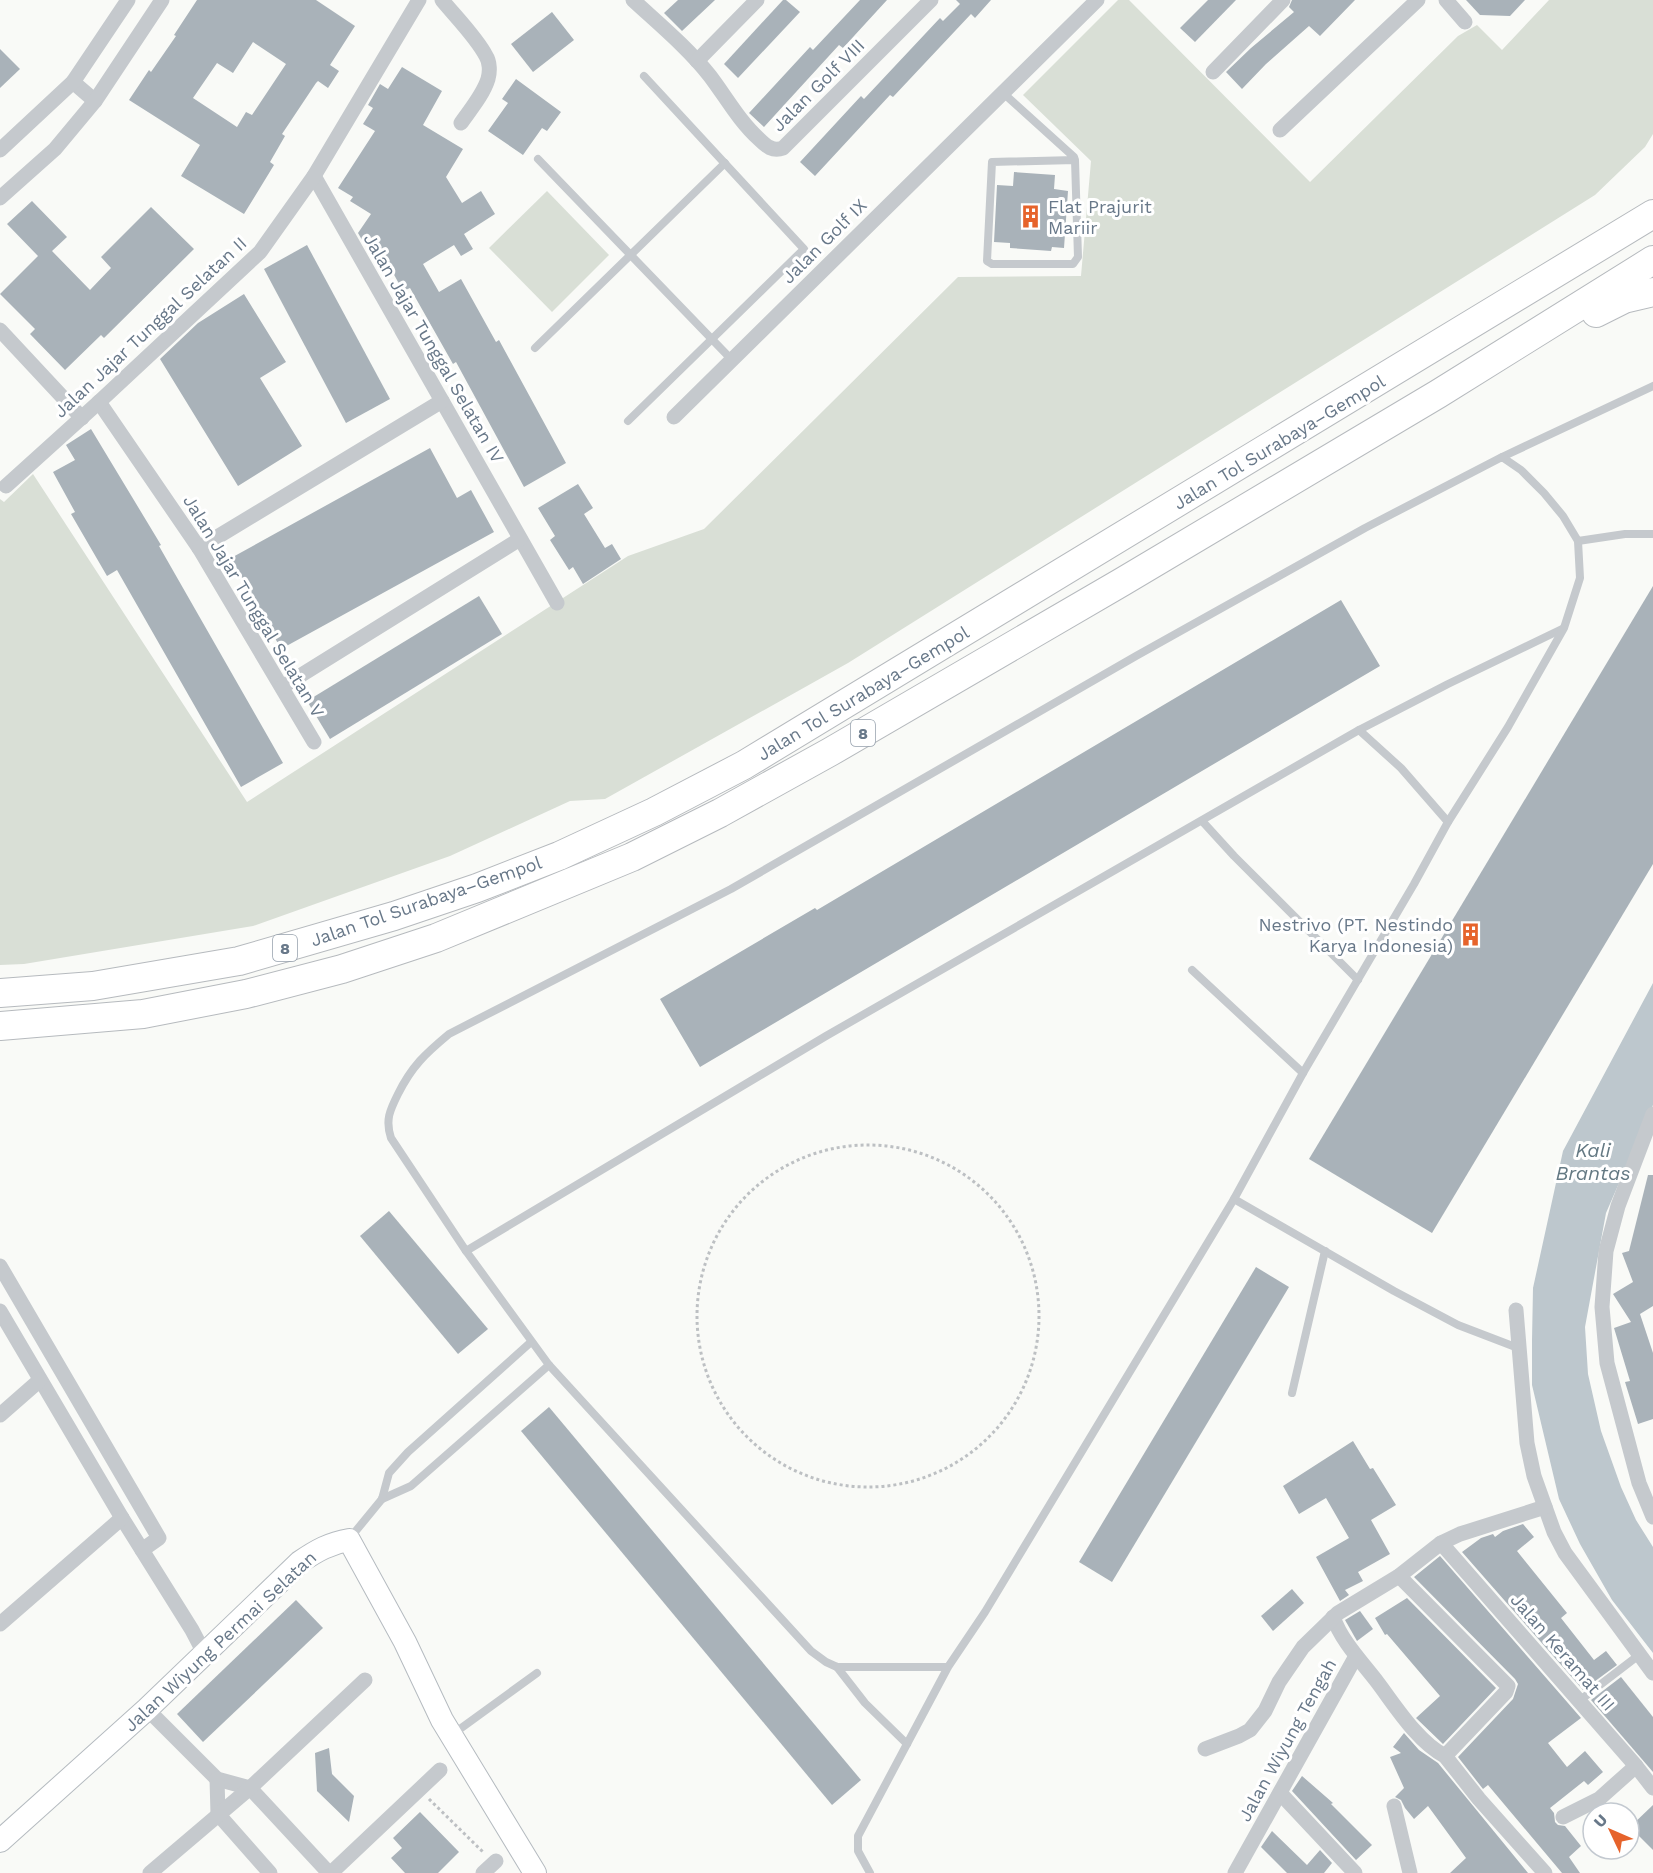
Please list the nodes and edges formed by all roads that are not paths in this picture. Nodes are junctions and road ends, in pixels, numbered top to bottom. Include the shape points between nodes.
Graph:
1 (128, 0) edge
2 (162, 0) edge
3 (419, 0) edge
4 (442, 0) edge
5 (633, 0) edge
6 (757, 0) edge
7 (931, 0) edge
8 (1097, 0) edge
9 (1283, 0) edge
10 (1418, 0) edge
11 (1446, 0) edge
12 (1465, 22) dead end
13 (697, 61) junction
14 (1213, 72) dead end
15 (644, 76) dead end
16 (73, 82) junction
17 (1002, 92) junction
18 (95, 101) junction
19 (461, 123) dead end
20 (1280, 130) dead end
21 (0, 150) edge
22 (538, 159) dead end
23 (1075, 160) junction
24 (724, 163) junction
25 (314, 176) junction
26 (1653, 195) edge
27 (0, 198) edge
28 (1653, 214) edge
29 (631, 255) junction
30 (1653, 260) edge
31 (1653, 292) edge
32 (1470, 326) junction
33 (0, 330) edge
34 (712, 339) junction
35 (535, 348) dead end
36 (732, 360) junction
37 (1653, 386) edge
38 (1438, 394) junction
39 (442, 400) junction
40 (99, 402) junction
41 (674, 417) dead end
42 (81, 418) junction
43 (628, 421) dead end
44 (1502, 457) junction
45 (6, 486) dead end
46 (1653, 534) edge
47 (520, 539) junction
48 (1578, 541) junction
49 (199, 548) junction
50 (557, 603) dead end
51 (1564, 628) junction
52 (282, 687) junction
53 (1359, 730) junction
54 (314, 742) dead end
55 (1203, 822) junction
56 (1448, 822) junction
57 (1192, 970) dead end
58 (1358, 980) junction
59 (0, 993) edge
60 (0, 1026) edge
61 (1304, 1073) junction
62 (1653, 1114) edge
63 (1234, 1199) junction
64 (466, 1251) junction
65 (1325, 1251) junction
66 (0, 1266) edge
67 (1516, 1310) dead end
68 (0, 1311) edge
69 (531, 1342) junction
70 (1518, 1348) junction
71 (549, 1365) junction
72 (40, 1380) junction
73 (1292, 1393) dead end
74 (0, 1415) edge
75 (381, 1499) junction
76 (1545, 1507) junction
77 (1653, 1517) edge
78 (122, 1518) junction
79 (349, 1540) junction
80 (1441, 1544) junction
81 (142, 1550) junction
82 (1399, 1576) junction
83 (1333, 1617) junction
84 (0, 1624) edge
85 (204, 1653) junction
86 (1639, 1655) junction
87 (1356, 1656) junction
88 (837, 1667) junction
89 (948, 1667) junction
90 (537, 1673) dead end
91 (1653, 1673) edge
92 (365, 1680) dead end
93 (1579, 1701) junction
94 (147, 1709) junction
95 (452, 1735) junction
96 (907, 1744) junction
97 (1205, 1749) dead end
98 (1445, 1756) junction
99 (1636, 1766) junction
100 (440, 1770) dead end
101 (218, 1779) junction
102 (250, 1788) junction
103 (1653, 1788) edge
104 (1280, 1793) junction
105 (1394, 1806) dead end
106 (218, 1814) junction
107 (1563, 1817) dead end
108 (0, 1841) edge
109 (150, 1873) edge
110 (270, 1873) edge
111 (330, 1873) edge
112 (535, 1873) edge
113 (870, 1873) edge
114 (1235, 1873) edge
115 (1355, 1873) edge
116 (1410, 1873) edge
117 (1545, 1873) edge

1 - 16 street
2 - 18 street
3 - 25 street, Jalan Jajar Tunggal Selatan II
4 - 19 street via 481,48 489,65 488,78
5 - 13 street, Jalan Golf VIII
6 - 13 street
7 - 13 street, Jalan Golf VIII via 777,150 759,139
8 - 17 street, Jalan Golf IX
9 - 14 street
10 - 20 street
11 - 12 street
15 - 24 lane
16 - 18 street
16 - 21 street
17 - 23 lane
17 - 36 street, Jalan Golf IX
18 - 27 street via 55,149
22 - 29 lane
23 - 23 lane via 1077,261 987,261 992,162
24 - 29 lane
24 - 34 lane via 804,249
25 - 39 street, Jalan Jajar Tunggal Selatan IV
25 - 40 street, Jalan Jajar Tunggal Selatan II via 260,252
26 - 32 highway via 1618,228
28 - 32 highway, Jalan Tol Surabaya–Gempol / 8
29 - 34 lane
29 - 35 lane
30 - 38 highway, Jalan Tol Surabaya–Gempol / 8
31 - 38 highway via 1624,299
32 - 59 highway, Jalan Tol Surabaya–Gempol / 8 via 744,765 570,851 394,916 239,961 93,986
33 - 42 street
34 - 36 lane
34 - 43 lane
36 - 41 street, Jalan Golf IX
37 - 44 lane
38 - 60 highway, Jalan Tol Surabaya–Gempol / 8 via 831,752 720,813 584,878 388,955 246,994 143,1014
39 - 47 street, Jalan Jajar Tunggal Selatan IV
39 - 49 street
40 - 42 street, Jalan Jajar Tunggal Selatan II
40 - 49 street, Jalan Jajar Tunggal Selatan V
42 - 45 street, Jalan Jajar Tunggal Selatan II
44 - 48 lane via 1521,470 1550,501
44 - 64 lane via 1240,598 731,889 449,1034 410,1071 388,1115 387,1127
46 - 48 lane
47 - 50 street, Jalan Jajar Tunggal Selatan IV
47 - 52 street
48 - 51 lane via 1580,578
49 - 52 street, Jalan Jajar Tunggal Selatan V
51 - 53 lane
51 - 56 lane
52 - 54 street, Jalan Jajar Tunggal Selatan V
53 - 55 lane
53 - 56 lane via 1401,768
55 - 58 lane
55 - 64 lane via 826,1036
56 - 58 lane
57 - 61 lane
58 - 61 lane
61 - 63 lane
62 - 77 street via 1618,1206 1606,1251 1602,1307 1607,1363 1638,1483
63 - 65 lane
63 - 89 lane
64 - 69 lane
65 - 70 lane via 1458,1325
65 - 73 lane
66 - 81 street via 159,1538
67 - 70 street
68 - 72 street
69 - 71 lane
69 - 75 lane via 408,1452 389,1473
70 - 76 street via 1527,1443
71 - 75 lane via 411,1486
71 - 88 lane via 811,1651
72 - 74 street
72 - 78 street
75 - 79 lane
76 - 80 street via 1460,1534
76 - 86 street via 1565,1553
78 - 81 street
78 - 84 street
79 - 85 street, Jalan Wiyung Permai Selatan via 321,1548 300,1562
79 - 95 street
80 - 82 street
80 - 93 street, Jalan Keramat III
81 - 85 street
82 - 83 street
82 - 98 street via 1508,1686
83 - 87 street, Jalan Wiyung Tengah
83 - 97 street via 1303,1647 1250,1730
85 - 94 street, Jalan Wiyung Permai Selatan
86 - 91 street
86 - 93 lane
87 - 98 street via 1407,1722
87 - 104 street, Jalan Wiyung Tengah
88 - 89 lane
88 - 96 lane via 865,1703
89 - 96 lane
90 - 95 lane
92 - 102 street
93 - 99 street, Jalan Keramat III
94 - 101 street
94 - 108 street, Jalan Wiyung Permai Selatan
95 - 112 street
96 - 113 lane via 858,1836 858,1851
98 - 117 street
99 - 103 street, Jalan Keramat III
99 - 107 street via 1599,1799
100 - 111 street
101 - 102 street
101 - 106 street
102 - 106 street
102 - 111 street
104 - 114 street, Jalan Wiyung Tengah
104 - 115 street
105 - 116 street
106 - 109 street
106 - 110 street

